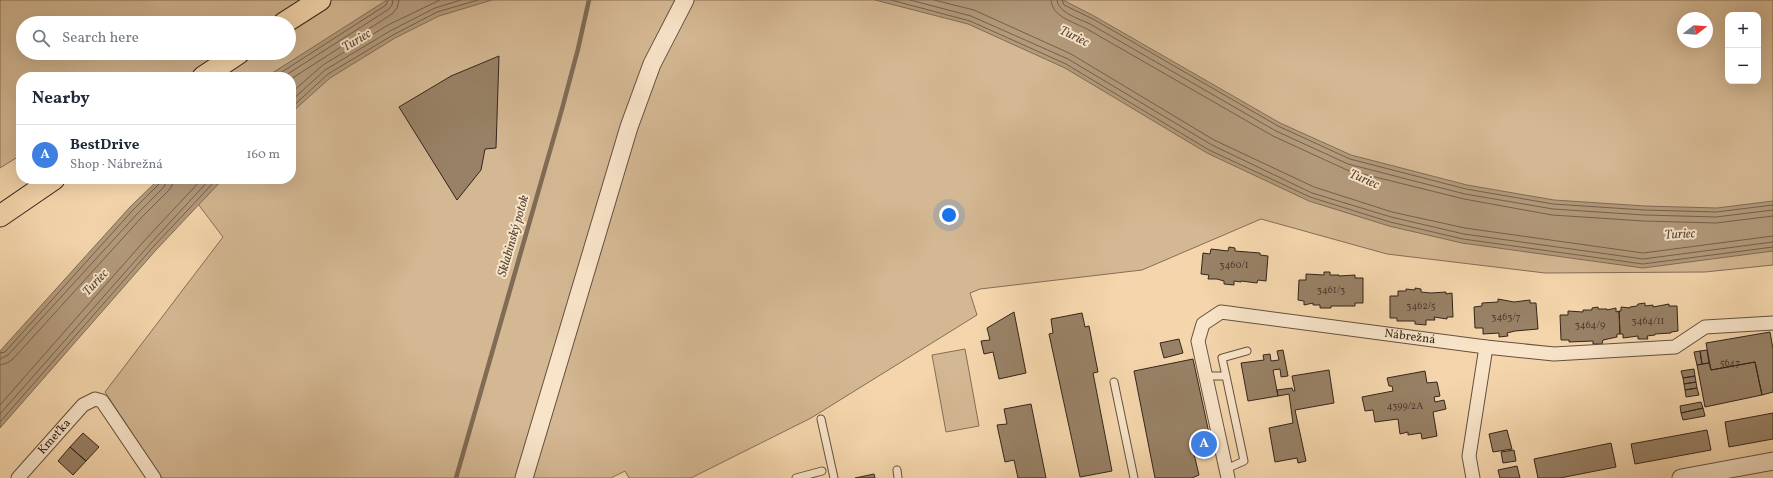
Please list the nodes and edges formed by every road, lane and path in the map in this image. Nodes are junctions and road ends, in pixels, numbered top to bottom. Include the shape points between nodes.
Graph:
1 (320, 0) edge
2 (685, 0) edge
3 (295, 16) edge
4 (228, 60) edge
5 (210, 72) edge
6 (47, 184) edge
7 (0, 216) edge
8 (1773, 323) edge
9 (1486, 347) junction
10 (1247, 352) dead end
11 (1205, 376) junction
12 (1226, 376) junction
13 (1114, 382) dead end
14 (821, 419) dead end
15 (1773, 461) edge
16 (897, 470) dead end
17 (822, 471) dead end
18 (1227, 473) edge
19 (18, 478) edge
20 (154, 478) edge
21 (524, 478) edge
22 (796, 478) edge
23 (834, 478) edge
24 (898, 478) edge
25 (1134, 478) edge
26 (1472, 478) edge
27 (1681, 478) edge

1 - 3 main road
2 - 21 street via 652,64 629,127
4 - 5 main road
6 - 7 main road
8 - 9 street, Nábrežná via 1705,327 1675,347 1554,354
9 - 11 street, Nábrežná via 1221,312 1203,324 1198,341
9 - 26 street via 1469,456
10 - 12 lane via 1222,358
11 - 12 lane
11 - 18 street, Nábrežná
12 - 18 lane via 1244,461
13 - 25 lane
14 - 23 lane
15 - 27 street
16 - 24 lane
17 - 22 lane
19 - 20 street, Kmeťka via 83,405 95,399 102,401

